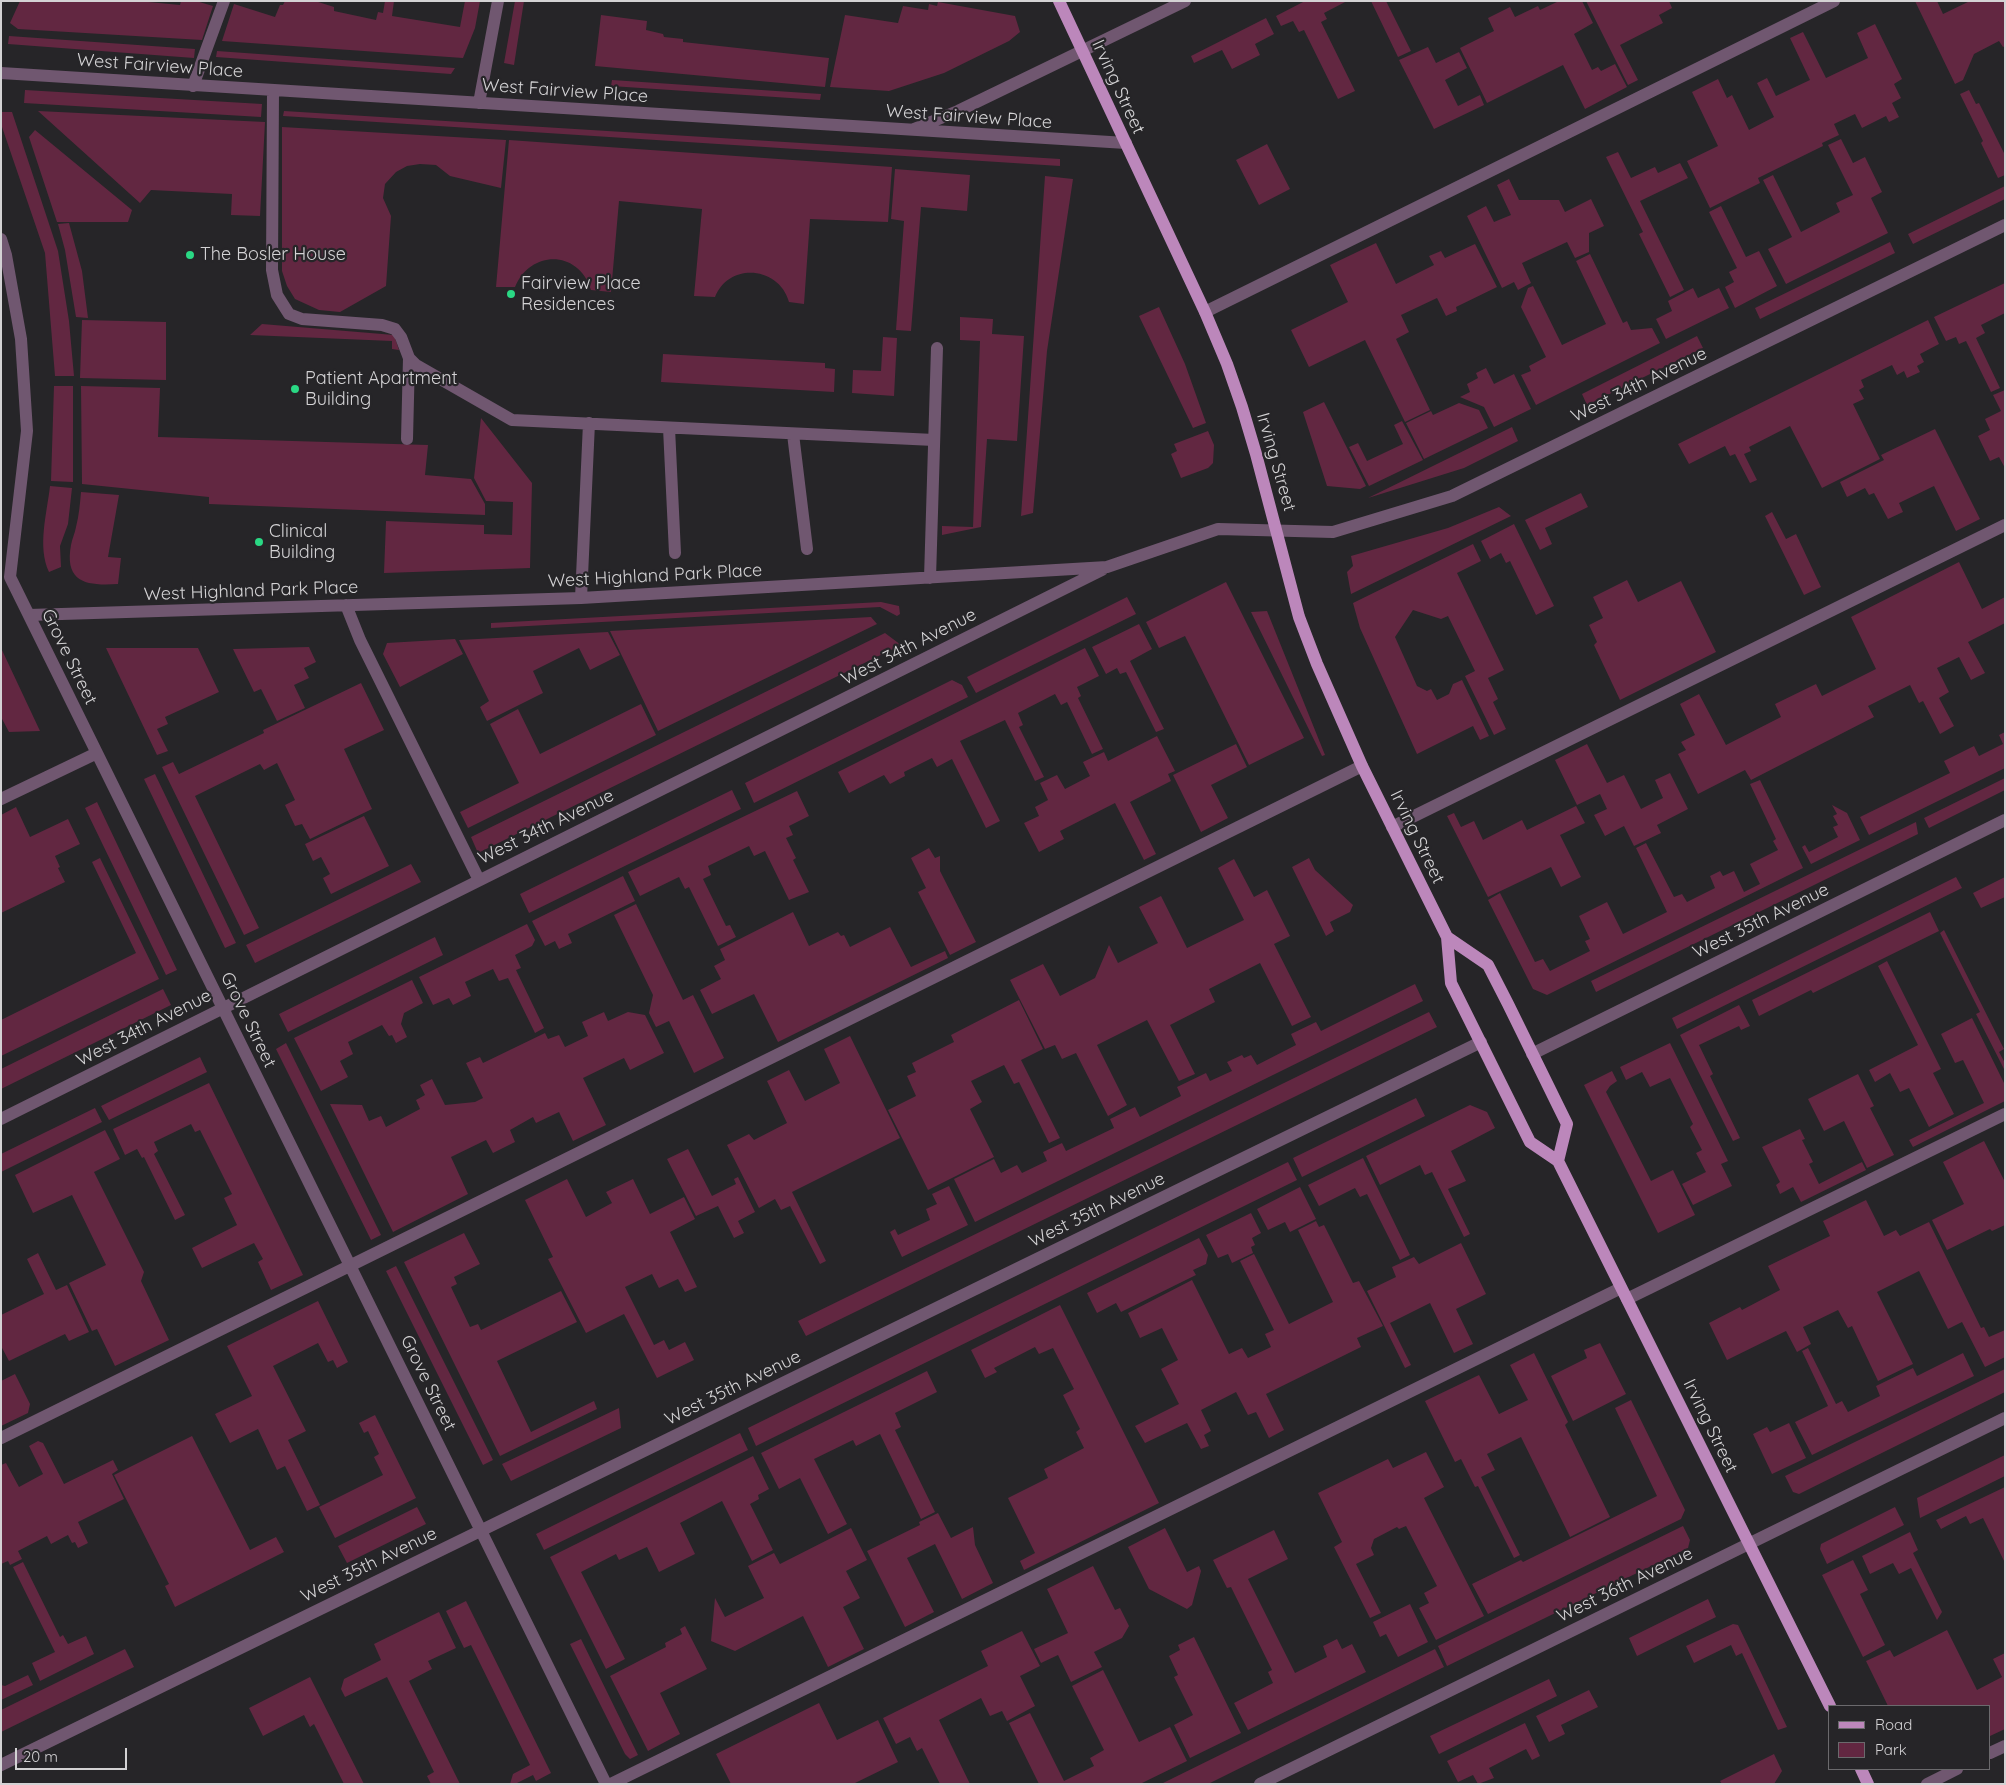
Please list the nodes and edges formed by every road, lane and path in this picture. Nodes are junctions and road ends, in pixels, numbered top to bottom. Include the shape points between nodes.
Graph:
1 (224, 1) edge
2 (498, 1) edge
3 (1058, 1) edge
4 (1185, 1) edge
5 (1834, 1) edge
6 (1082, 52) junction
7 (1, 73) edge
8 (193, 86) junction
9 (272, 91) junction
10 (479, 104) junction
11 (910, 131) junction
12 (1126, 143) junction
13 (2005, 225) edge
14 (1, 239) edge
15 (1205, 312) junction
16 (938, 348) dead end
17 (409, 358) junction
18 (589, 423) junction
19 (668, 428) junction
20 (793, 434) junction
21 (407, 439) dead end
22 (934, 440) junction
23 (2005, 525) edge
24 (1277, 530) junction
25 (807, 549) dead end
26 (676, 554) dead end
27 (1107, 567) junction
28 (6, 578) edge
29 (930, 578) junction
30 (581, 598) junction
31 (346, 605) junction
32 (28, 615) junction
33 (97, 753) junction
34 (1362, 766) junction
35 (1, 799) edge
36 (2005, 820) edge
37 (1392, 827) junction
38 (479, 880) junction
39 (1447, 937) junction
40 (223, 1008) junction
41 (1481, 1042) junction
42 (1532, 1054) junction
43 (2005, 1114) edge
44 (1, 1119) edge
45 (1558, 1160) junction
46 (350, 1266) junction
47 (1624, 1293) junction
48 (2005, 1418) edge
49 (1, 1438) edge
50 (481, 1530) junction
51 (1749, 1544) junction
52 (1830, 1705) edge
53 (2005, 1746) edge
54 (1991, 1753) edge
55 (1, 1765) edge
56 (1861, 1770) edge
57 (1956, 1770) edge
58 (606, 1784) edge
59 (611, 1784) edge
60 (1260, 1784) edge
61 (1868, 1784) edge
62 (1927, 1784) edge

1 - 8 street
2 - 10 street
3 - 6 main road, Irving Street
4 - 6 street
5 - 15 street
6 - 11 street
6 - 12 main road, Irving Street
7 - 8 street, West Fairview Place
8 - 9 street, West Fairview Place
9 - 10 street, West Fairview Place
9 - 17 street via 272,270 282,306 289,314 302,319 382,325 395,329
10 - 11 street, West Fairview Place
11 - 12 street, West Fairview Place
12 - 15 main road, Irving Street
13 - 24 street, West 34th Avenue via 1452,496 1333,532
14 - 28 street, Grove Street via 21,339 27,431
15 - 24 main road, Irving Street via 1242,407
16 - 22 street
17 - 18 street via 512,420
17 - 21 street
18 - 19 street
18 - 30 street
19 - 20 street
19 - 26 street
20 - 22 street
20 - 25 street
22 - 29 street
23 - 37 street
24 - 27 street, West Highland Park Place via 1218,529
24 - 34 main road, Irving Street via 1299,617
27 - 29 street, West Highland Park Place
27 - 38 street, West 34th Avenue
28 - 32 street, Grove Street
29 - 30 street, West Highland Park Place
30 - 31 street, West Highland Park Place
31 - 32 street, West Highland Park Place
31 - 38 street via 360,640
32 - 33 street, Grove Street
33 - 35 street
33 - 40 street, Grove Street
34 - 37 main road, Irving Street
34 - 46 street
36 - 42 street, West 35th Avenue
37 - 39 main road, Irving Street
38 - 40 street, West 34th Avenue
39 - 41 main road, Irving Street via 1451,983
39 - 42 main road, Irving Street via 1488,965
40 - 44 street, West 34th Avenue
40 - 46 street, Grove Street
41 - 45 main road, Irving Street via 1530,1142
41 - 50 street, West 35th Avenue
42 - 45 main road, Irving Street via 1567,1124
43 - 47 street
45 - 47 main road, Irving Street
46 - 49 street
46 - 50 street, Grove Street
47 - 51 main road, Irving Street
47 - 59 street
48 - 51 street, West 36th Avenue
50 - 55 street, West 35th Avenue
50 - 58 street, Grove Street
51 - 52 main road, Irving Street
51 - 60 street, West 36th Avenue
53 - 54 street
56 - 61 main road
57 - 62 street

